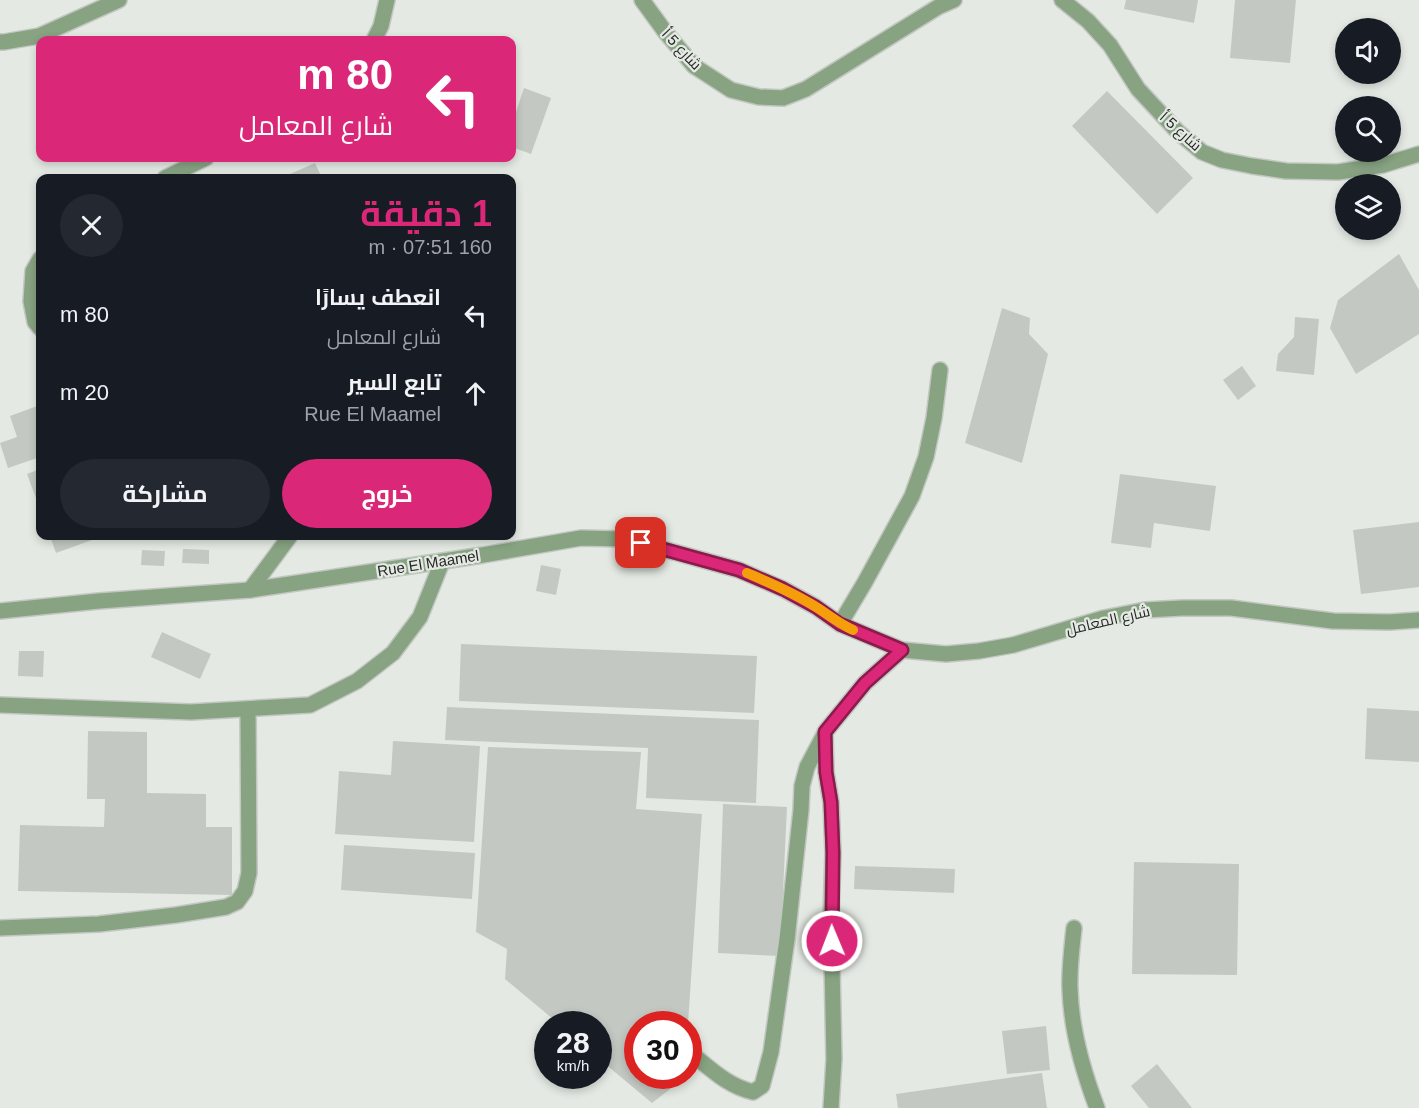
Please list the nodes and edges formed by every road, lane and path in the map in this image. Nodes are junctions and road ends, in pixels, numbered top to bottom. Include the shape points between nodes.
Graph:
1 (119, 0) edge
2 (387, 0) edge
3 (642, 0) edge
4 (954, 0) edge
5 (1062, 0) edge
6 (39, 36) edge
7 (376, 36) edge
8 (36, 37) edge
9 (0, 42) edge
10 (1419, 154) edge
11 (198, 162) edge
12 (173, 174) edge
13 (36, 266) edge
14 (36, 324) edge
15 (940, 370) dead end
16 (287, 540) edge
17 (442, 562) junction
18 (250, 590) junction
19 (0, 611) edge
20 (1419, 620) edge
21 (840, 624) junction
22 (902, 650) junction
23 (0, 705) edge
24 (248, 709) junction
25 (825, 732) junction
26 (0, 928) edge
27 (1074, 928) dead end
28 (702, 1062) edge
29 (831, 1108) edge
30 (1097, 1108) edge

1 - 6 street
2 - 7 street
3 - 4 street, شارع 5 أ via 694,66 731,90 783,98 806,89
5 - 10 street, شارع 5 أ via 1088,21 1110,45 1138,89 1202,152 1222,160 1286,171 1338,172
8 - 9 street
11 - 12 street
13 - 14 street via 31,301
15 - 21 street via 926,458 912,496
16 - 18 street
17 - 18 street, Rue El Maamel
17 - 21 street, Rue El Maamel via 581,538 624,539 739,570 783,589
17 - 24 street via 420,617 393,653 357,681 310,705
18 - 19 street, Rue El Maamel
20 - 22 street, شارع المعامل via 1333,621 1231,608 1145,610 979,651 946,654
21 - 22 street, شارع المعامل
22 - 25 street via 865,683
23 - 24 street via 191,712
24 - 26 street via 249,873 245,891 237,902 196,912 99,924
25 - 28 street via 802,786 787,939 771,1052 762,1086 753,1092 740,1089
25 - 29 street via 833,853
27 - 30 street via 1070,989 1073,1018

